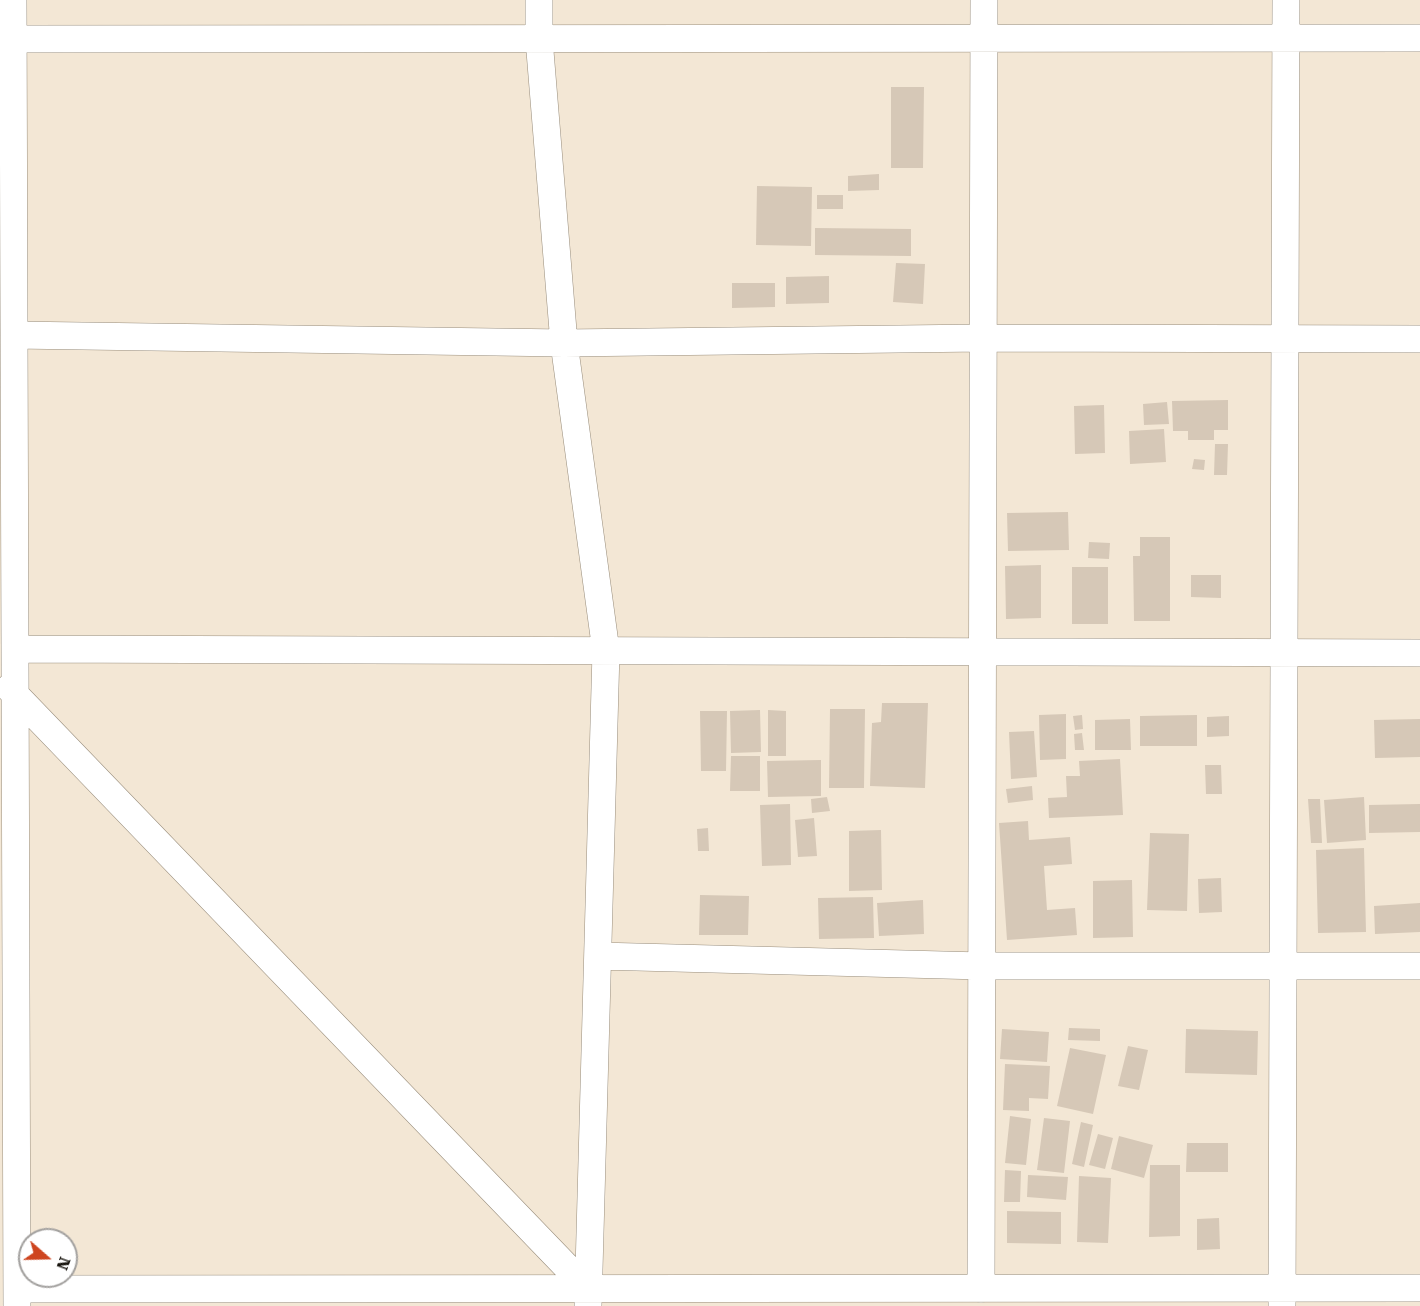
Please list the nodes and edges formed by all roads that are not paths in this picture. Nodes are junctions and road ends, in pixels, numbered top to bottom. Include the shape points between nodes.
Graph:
1 (13, 0) edge
2 (539, 0) edge
3 (984, 0) edge
4 (1286, 0) edge
5 (984, 38) junction
6 (1286, 38) junction
7 (1420, 38) edge
8 (13, 39) junction
9 (539, 39) junction
10 (14, 335) junction
11 (983, 338) junction
12 (1285, 339) junction
13 (1420, 339) edge
14 (564, 343) junction
15 (15, 649) junction
16 (606, 651) junction
17 (982, 652) junction
18 (1284, 652) junction
19 (1420, 653) edge
20 (8, 686) edge
21 (598, 956) junction
22 (982, 966) junction
23 (1420, 966) edge
24 (1283, 968) junction
25 (1420, 1288) edge
26 (994, 1294) edge
27 (1282, 1297) edge
28 (16, 1298) edge
29 (588, 1298) edge

1 - 8 street
2 - 9 street
3 - 5 street
4 - 6 street
5 - 6 street
5 - 9 street
5 - 11 street
6 - 7 street
6 - 12 street
8 - 9 street
8 - 10 street
9 - 14 street
10 - 14 street
10 - 15 street
11 - 12 street
11 - 14 street
11 - 17 street
12 - 13 street
12 - 18 street
14 - 16 street
15 - 16 street
15 - 20 street
16 - 17 street
16 - 21 street
17 - 18 street
17 - 22 street
18 - 19 street
18 - 24 street
20 - 28 street
20 - 29 street
21 - 22 street
21 - 29 street
22 - 24 street
22 - 26 street
23 - 24 street
24 - 27 street
25 - 27 street
26 - 27 street
26 - 29 street
28 - 29 street

